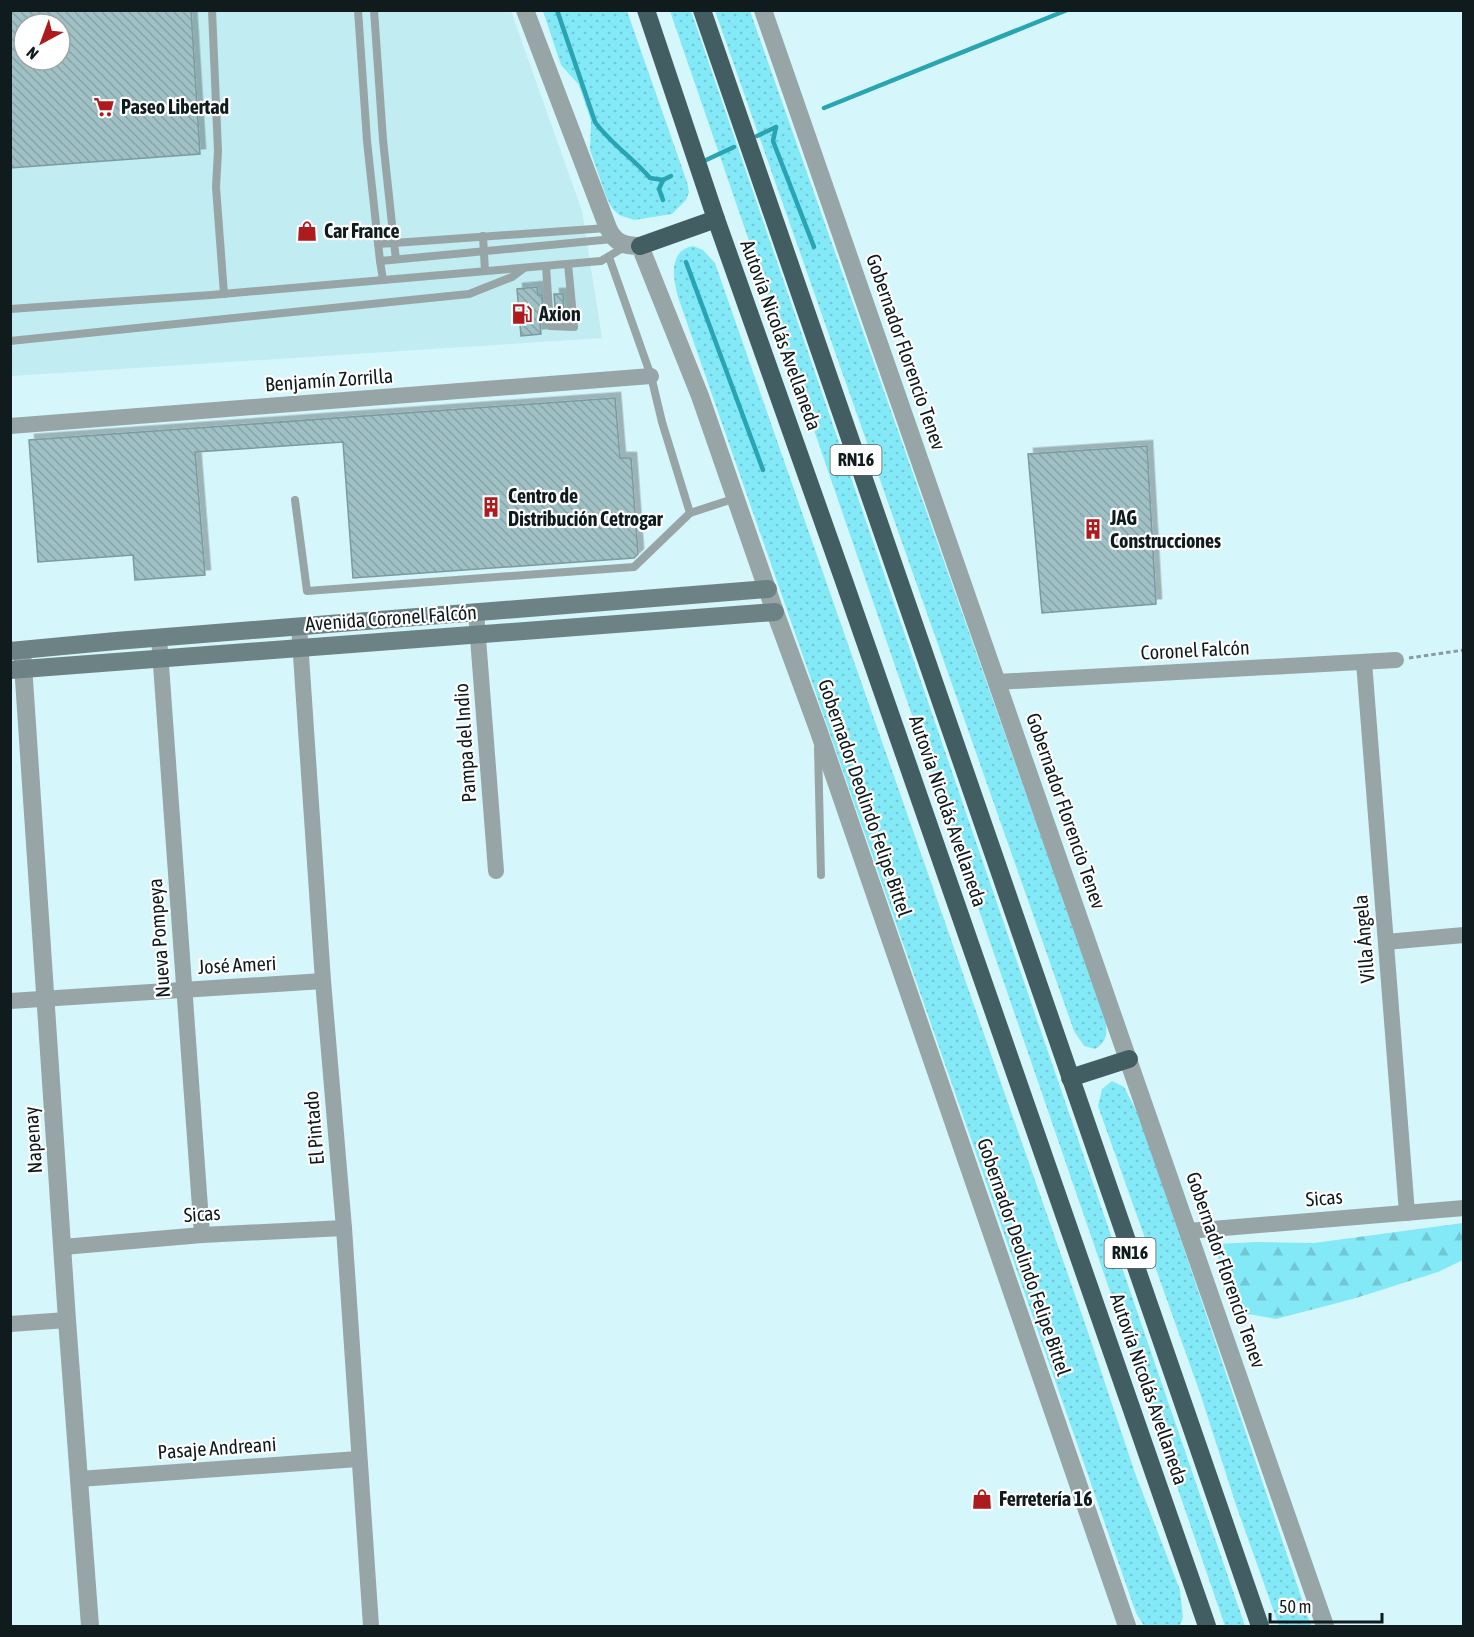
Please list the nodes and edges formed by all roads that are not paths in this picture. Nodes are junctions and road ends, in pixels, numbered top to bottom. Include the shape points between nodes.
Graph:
1 (212, 10) edge
2 (358, 10) edge
3 (374, 10) edge
4 (525, 10) edge
5 (646, 10) edge
6 (702, 10) edge
7 (763, 10) edge
8 (375, 30) junction
9 (360, 31) junction
10 (378, 67) junction
11 (362, 68) junction
12 (380, 102) junction
13 (365, 103) junction
14 (383, 140) junction
15 (367, 141) junction
16 (716, 219) junction
17 (483, 236) junction
18 (622, 240) junction
19 (394, 243) junction
20 (378, 244) junction
21 (484, 251) junction
22 (609, 257) junction
23 (396, 259) junction
24 (380, 261) junction
25 (568, 264) junction
26 (546, 266) junction
27 (525, 268) junction
28 (485, 271) junction
29 (382, 280) junction
30 (224, 294) junction
31 (10, 309) edge
32 (10, 342) edge
33 (651, 376) junction
34 (10, 426) edge
35 (736, 497) junction
36 (295, 500) dead end
37 (690, 513) junction
38 (768, 589) junction
39 (476, 612) junction
40 (775, 612) junction
41 (299, 626) junction
42 (478, 634) junction
43 (159, 637) junction
44 (300, 648) junction
45 (16, 650) edge
46 (161, 658) junction
47 (1396, 660) road end
48 (1364, 662) junction
49 (17, 669) edge
50 (997, 682) junction
51 (818, 729) junction
52 (496, 871) dead end
53 (821, 875) dead end
54 (1464, 936) edge
55 (1386, 942) junction
56 (323, 981) junction
57 (184, 989) junction
58 (45, 998) junction
59 (10, 1001) edge
60 (1129, 1059) junction
61 (1070, 1078) junction
62 (1464, 1208) edge
63 (1407, 1213) junction
64 (344, 1228) junction
65 (1188, 1231) junction
66 (202, 1235) junction
67 (63, 1247) junction
68 (67, 1320) junction
69 (10, 1324) edge
70 (358, 1459) junction
71 (79, 1479) junction
72 (90, 1626) edge
73 (371, 1626) edge
74 (1127, 1626) edge
75 (1207, 1626) edge
76 (1260, 1626) edge
77 (1325, 1626) edge

1 - 30 lane via 216,187
2 - 9 lane
3 - 8 lane
4 - 18 street, Gobernador Deolindo Felipe Bittel
5 - 16 highway, Autovía Nicolás Avellaneda / RN16
6 - 61 highway, Autovía Nicolás Avellaneda / RN16
7 - 50 street, Gobernador Florencio Tenev
8 - 9 lane
8 - 10 lane
9 - 11 lane
10 - 11 lane
10 - 12 lane
11 - 13 lane
12 - 13 lane
12 - 14 lane
13 - 15 lane
14 - 15 lane
14 - 19 lane
15 - 20 lane
16 - 18 highway
16 - 75 highway, Autovía Nicolás Avellaneda / RN16
17 - 18 lane
17 - 19 lane
17 - 21 lane
18 - 21 lane
18 - 22 lane
18 - 35 street, Gobernador Deolindo Felipe Bittel via 700,396
19 - 20 lane
19 - 23 lane
20 - 24 lane
21 - 23 lane
21 - 28 lane
22 - 25 lane
22 - 33 lane
23 - 24 lane
24 - 29 lane
25 - 26 lane
25 - 26 lane via 574,327 550,326
26 - 27 lane
27 - 28 lane
27 - 32 lane via 468,294
28 - 29 lane
29 - 30 lane
30 - 31 lane
33 - 34 street, Benjamín Zorrilla
33 - 37 lane
35 - 37 lane
35 - 38 street, Gobernador Deolindo Felipe Bittel
36 - 37 lane via 307,591 634,567
38 - 39 main road, Avenida Coronel Falcón
38 - 40 street, Gobernador Deolindo Felipe Bittel
39 - 41 main road, Avenida Coronel Falcón
39 - 42 street, Pampa del Indio
40 - 42 main road, Avenida Coronel Falcón
40 - 51 street, Gobernador Deolindo Felipe Bittel
41 - 43 main road, Avenida Coronel Falcón
41 - 44 street, El Pintado
42 - 44 main road, Avenida Coronel Falcón
42 - 52 street, Pampa del Indio
43 - 45 main road, Avenida Coronel Falcón
43 - 46 street, Nueva Pompeya
44 - 46 main road, Avenida Coronel Falcón
44 - 56 street, El Pintado
45 - 49 street, Napenay
46 - 49 main road, Avenida Coronel Falcón
46 - 57 street, Nueva Pompeya
47 - 48 street, Coronel Falcón
48 - 50 street, Coronel Falcón
48 - 55 street, Villa Ángela
49 - 58 street, Napenay
50 - 60 street, Gobernador Florencio Tenev
51 - 53 lane
51 - 74 street, Gobernador Deolindo Felipe Bittel
54 - 55 street
55 - 63 street, Villa Ángela
56 - 57 street, José Ameri
56 - 64 street, El Pintado
57 - 58 street, José Ameri
57 - 66 street, Nueva Pompeya
58 - 59 street, José Ameri
58 - 67 street, Napenay
60 - 61 highway
60 - 65 street, Gobernador Florencio Tenev
61 - 76 highway, Autovía Nicolás Avellaneda / RN16
62 - 63 street, Sicas
63 - 65 street, Sicas
64 - 66 street, Sicas
64 - 70 street, El Pintado
65 - 77 street, Gobernador Florencio Tenev
66 - 67 street, Sicas
67 - 68 street, Napenay
68 - 69 street
68 - 71 street, Napenay
70 - 71 street, Pasaje Andreani
70 - 73 street, El Pintado
71 - 72 street, Napenay

